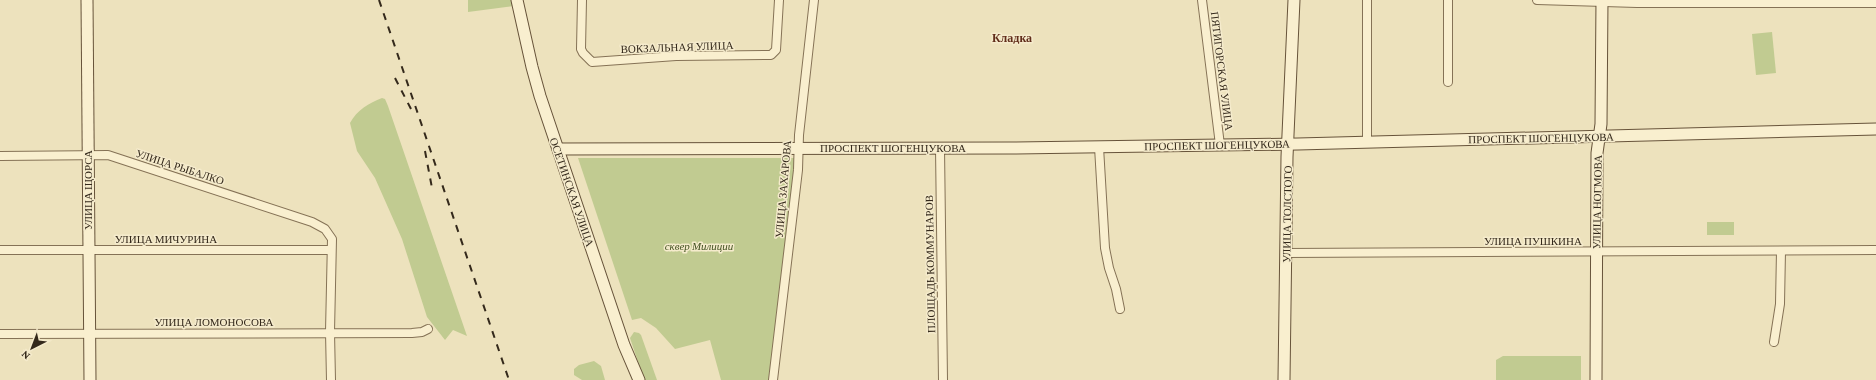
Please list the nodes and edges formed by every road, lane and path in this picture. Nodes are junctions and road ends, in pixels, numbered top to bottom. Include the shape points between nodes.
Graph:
1 (87, 0) edge
2 (517, 0) edge
3 (582, 0) edge
4 (779, 0) edge
5 (814, 0) edge
6 (1202, 0) edge
7 (1294, 0) edge
8 (1368, 0) edge
9 (1448, 0) edge
10 (1537, 0) edge
11 (1549, 0) edge
12 (1602, 1) edge
13 (1830, 1) edge
14 (1697, 2) edge
15 (1767, 2) edge
16 (1876, 3) edge
17 (1448, 82) dead end
18 (1876, 129) edge
19 (1600, 137) junction
20 (1366, 142) junction
21 (1288, 144) junction
22 (1220, 145) junction
23 (798, 147) junction
24 (1099, 147) junction
25 (940, 148) junction
26 (558, 149) junction
27 (88, 155) junction
28 (0, 156) edge
29 (0, 250) edge
30 (88, 250) junction
31 (331, 250) junction
32 (1876, 250) edge
33 (1781, 251) junction
34 (1286, 252) junction
35 (1596, 252) junction
36 (1120, 309) dead end
37 (428, 330) dead end
38 (330, 332) junction
39 (0, 334) edge
40 (89, 334) junction
41 (1774, 342) dead end
42 (90, 380) edge
43 (331, 380) edge
44 (638, 380) edge
45 (773, 380) edge
46 (942, 380) edge
47 (1284, 380) edge
48 (1596, 380) edge

1 - 27 main road, УЛИЦА ЩОРСА
2 - 26 main road, ОСЕТИНСКАЯ УЛИЦА via 532,67
3 - 4 street, ВОКЗАЛЬНАЯ УЛИЦА via 581,48 592,62 676,56 772,55 776,50
5 - 23 street, УЛИЦА ЗАХАРОВА
6 - 22 street, ПЯТИГОРСКАЯ УЛИЦА
7 - 21 main road, УЛИЦА ТОЛСТОГО
8 - 20 street
9 - 17 street
10 - 11 street
11 - 12 street
12 - 14 street
12 - 19 main road, УЛИЦА НОГМОВА
13 - 15 street
13 - 16 street
14 - 15 street
18 - 19 main road, ПРОСПЕКТ ШОГЕНЦУКОВА
19 - 20 main road, ПРОСПЕКТ ШОГЕНЦУКОВА
19 - 35 main road, УЛИЦА НОГМОВА via 1597,153
20 - 21 main road, ПРОСПЕКТ ШОГЕНЦУКОВА
21 - 22 main road, ПРОСПЕКТ ШОГЕНЦУКОВА
21 - 34 main road, УЛИЦА ТОЛСТОГО
22 - 24 main road, ПРОСПЕКТ ШОГЕНЦУКОВА
23 - 25 main road, ПРОСПЕКТ ШОГЕНЦУКОВА
23 - 26 main road, ПРОСПЕКТ ШОГЕНЦУКОВА
23 - 45 street, УЛИЦА ЗАХАРОВА via 798,170
24 - 25 main road, ПРОСПЕКТ ШОГЕНЦУКОВА
24 - 36 street via 1105,248
25 - 46 street, ПЛОЩАДЬ КОММУНАРОВ
26 - 44 main road, ОСЕТИНСКАЯ УЛИЦА
27 - 28 street, УЛИЦА РЫБАЛКО
27 - 30 main road, УЛИЦА ЩОРСА
27 - 31 street, УЛИЦА РЫБАЛКО via 108,155 312,222 329,233 332,238
29 - 30 street, УЛИЦА МИЧУРИНА
30 - 31 street, УЛИЦА МИЧУРИНА
30 - 40 main road, УЛИЦА ЩОРСА
31 - 38 street
32 - 33 street, УЛИЦА ПУШКИНА
33 - 35 street, УЛИЦА ПУШКИНА
33 - 41 street via 1780,304
34 - 35 street, УЛИЦА ПУШКИНА
34 - 47 main road, УЛИЦА ТОЛСТОГО
35 - 48 main road, УЛИЦА НОГМОВА
37 - 38 street, УЛИЦА ЛОМОНОСОВА via 412,333
38 - 40 street, УЛИЦА ЛОМОНОСОВА
38 - 43 street
39 - 40 street, УЛИЦА ЛОМОНОСОВА
40 - 42 main road, УЛИЦА ЩОРСА

